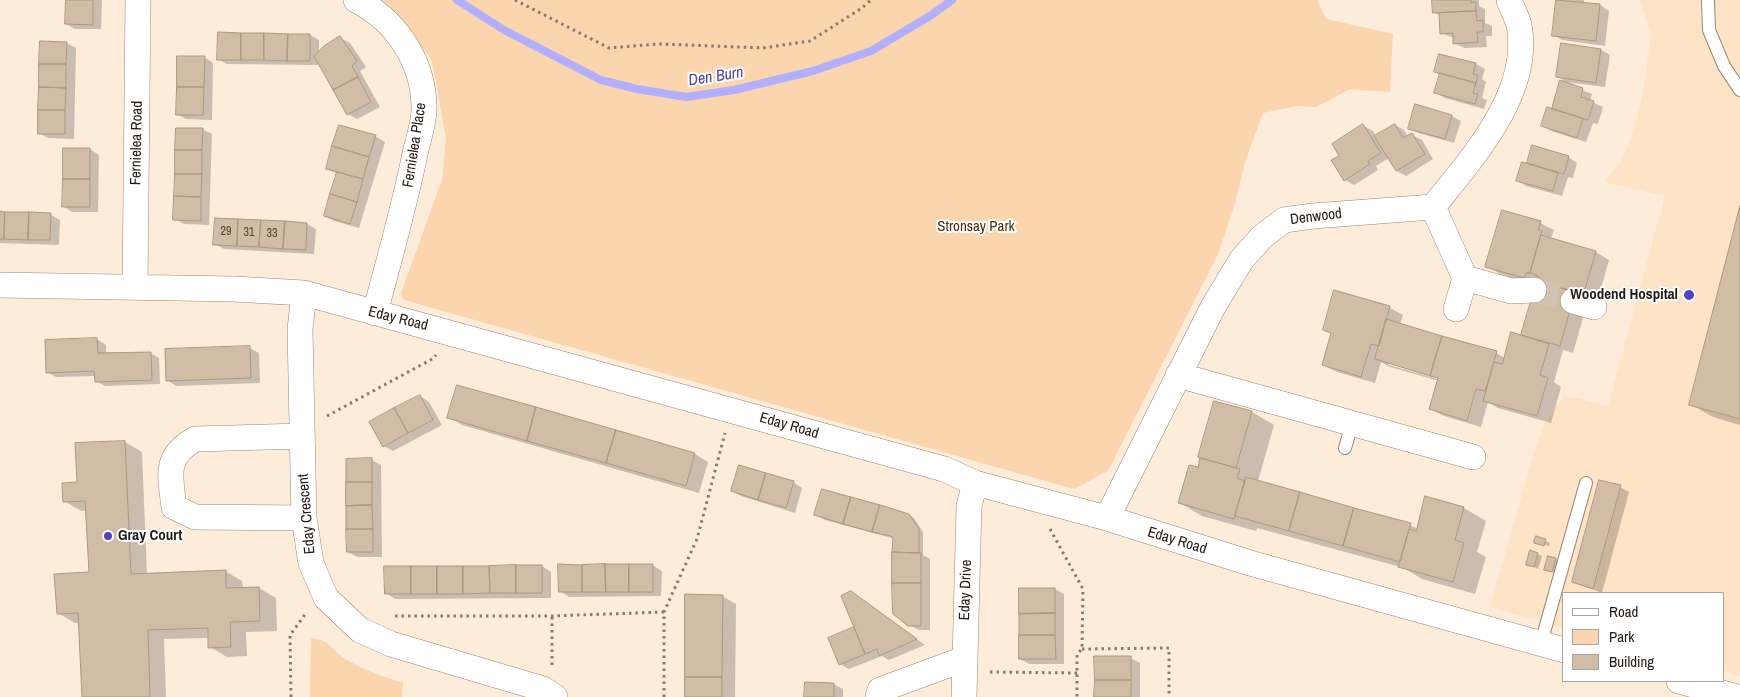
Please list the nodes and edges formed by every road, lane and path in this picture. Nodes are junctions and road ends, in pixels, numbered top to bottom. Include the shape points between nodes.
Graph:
1 (138, 0) edge
2 (356, 0) edge
3 (515, 0) edge
4 (871, 0) edge
5 (1509, 0) edge
6 (1708, 0) edge
7 (1740, 90) edge
8 (1433, 206) junction
9 (1466, 278) junction
10 (0, 285) edge
11 (136, 287) junction
12 (1534, 290) tunnel mouth
13 (304, 293) junction
14 (1456, 310) dead end
15 (374, 313) junction
16 (443, 330) junction
17 (1178, 375) junction
18 (731, 410) junction
19 (1352, 424) junction
20 (302, 429) junction
21 (1346, 448) dead end
22 (1473, 457) dead end
23 (975, 483) junction
24 (1586, 483) dead end
25 (1053, 504) junction
26 (304, 518) junction
27 (1107, 518) junction
28 (1563, 592) edge
29 (326, 598) junction
30 (1562, 598) edge
31 (664, 612) junction
32 (394, 616) dead end
33 (552, 616) junction
34 (1552, 646) edge
35 (1082, 649) junction
36 (964, 659) junction
37 (1077, 673) junction
38 (1686, 687) edge
39 (549, 693) edge
40 (291, 697) edge
41 (664, 697) edge
42 (878, 697) edge
43 (964, 697) edge
44 (1077, 697) edge
45 (1169, 697) edge
46 (1737, 697) edge

1 - 11 street, Fernielea Road
2 - 15 street, Fernielea Place via 389,23 411,51 422,82 425,108 404,208
3 - 4 path via 609,48 659,44 763,48 810,41
5 - 8 street via 1519,24 1521,53 1509,98 1478,152
6 - 7 lane via 1709,30 1724,66
8 - 9 street
8 - 17 street, Denwood via 1284,220 1262,237 1242,259
9 - 12 street via 1511,292
9 - 14 street
10 - 11 street, Eday Road
11 - 13 street, Eday Road
13 - 15 street, Eday Road
13 - 20 street, Eday Crescent via 300,330
15 - 16 street, Eday Road
16 - 18 street, Eday Road
16 - 20 path via 434,358
17 - 19 street
17 - 27 street, Denwood
18 - 23 street, Eday Road via 944,469
18 - 31 path via 697,539
19 - 21 lane
19 - 22 street
20 - 26 street, Eday Crescent
20 - 26 street via 195,439 180,448 171,462 171,485 174,507 195,517
23 - 25 street, Eday Road
23 - 36 street, Eday Drive via 970,506
24 - 28 lane
25 - 27 street, Eday Road
25 - 35 path via 1048,526 1083,589
26 - 29 street, Eday Crescent via 311,562
27 - 34 street, Eday Road via 1250,563
29 - 39 street, Eday Crescent via 360,630 391,644
29 - 40 path via 306,613 290,635
30 - 34 lane
31 - 33 path
31 - 41 path
32 - 33 path
33 - 39 path
35 - 37 path via 1076,654
35 - 45 path via 1169,648
36 - 37 path via 981,672
36 - 42 street via 880,690
36 - 43 street, Eday Drive
37 - 44 path
38 - 46 street

